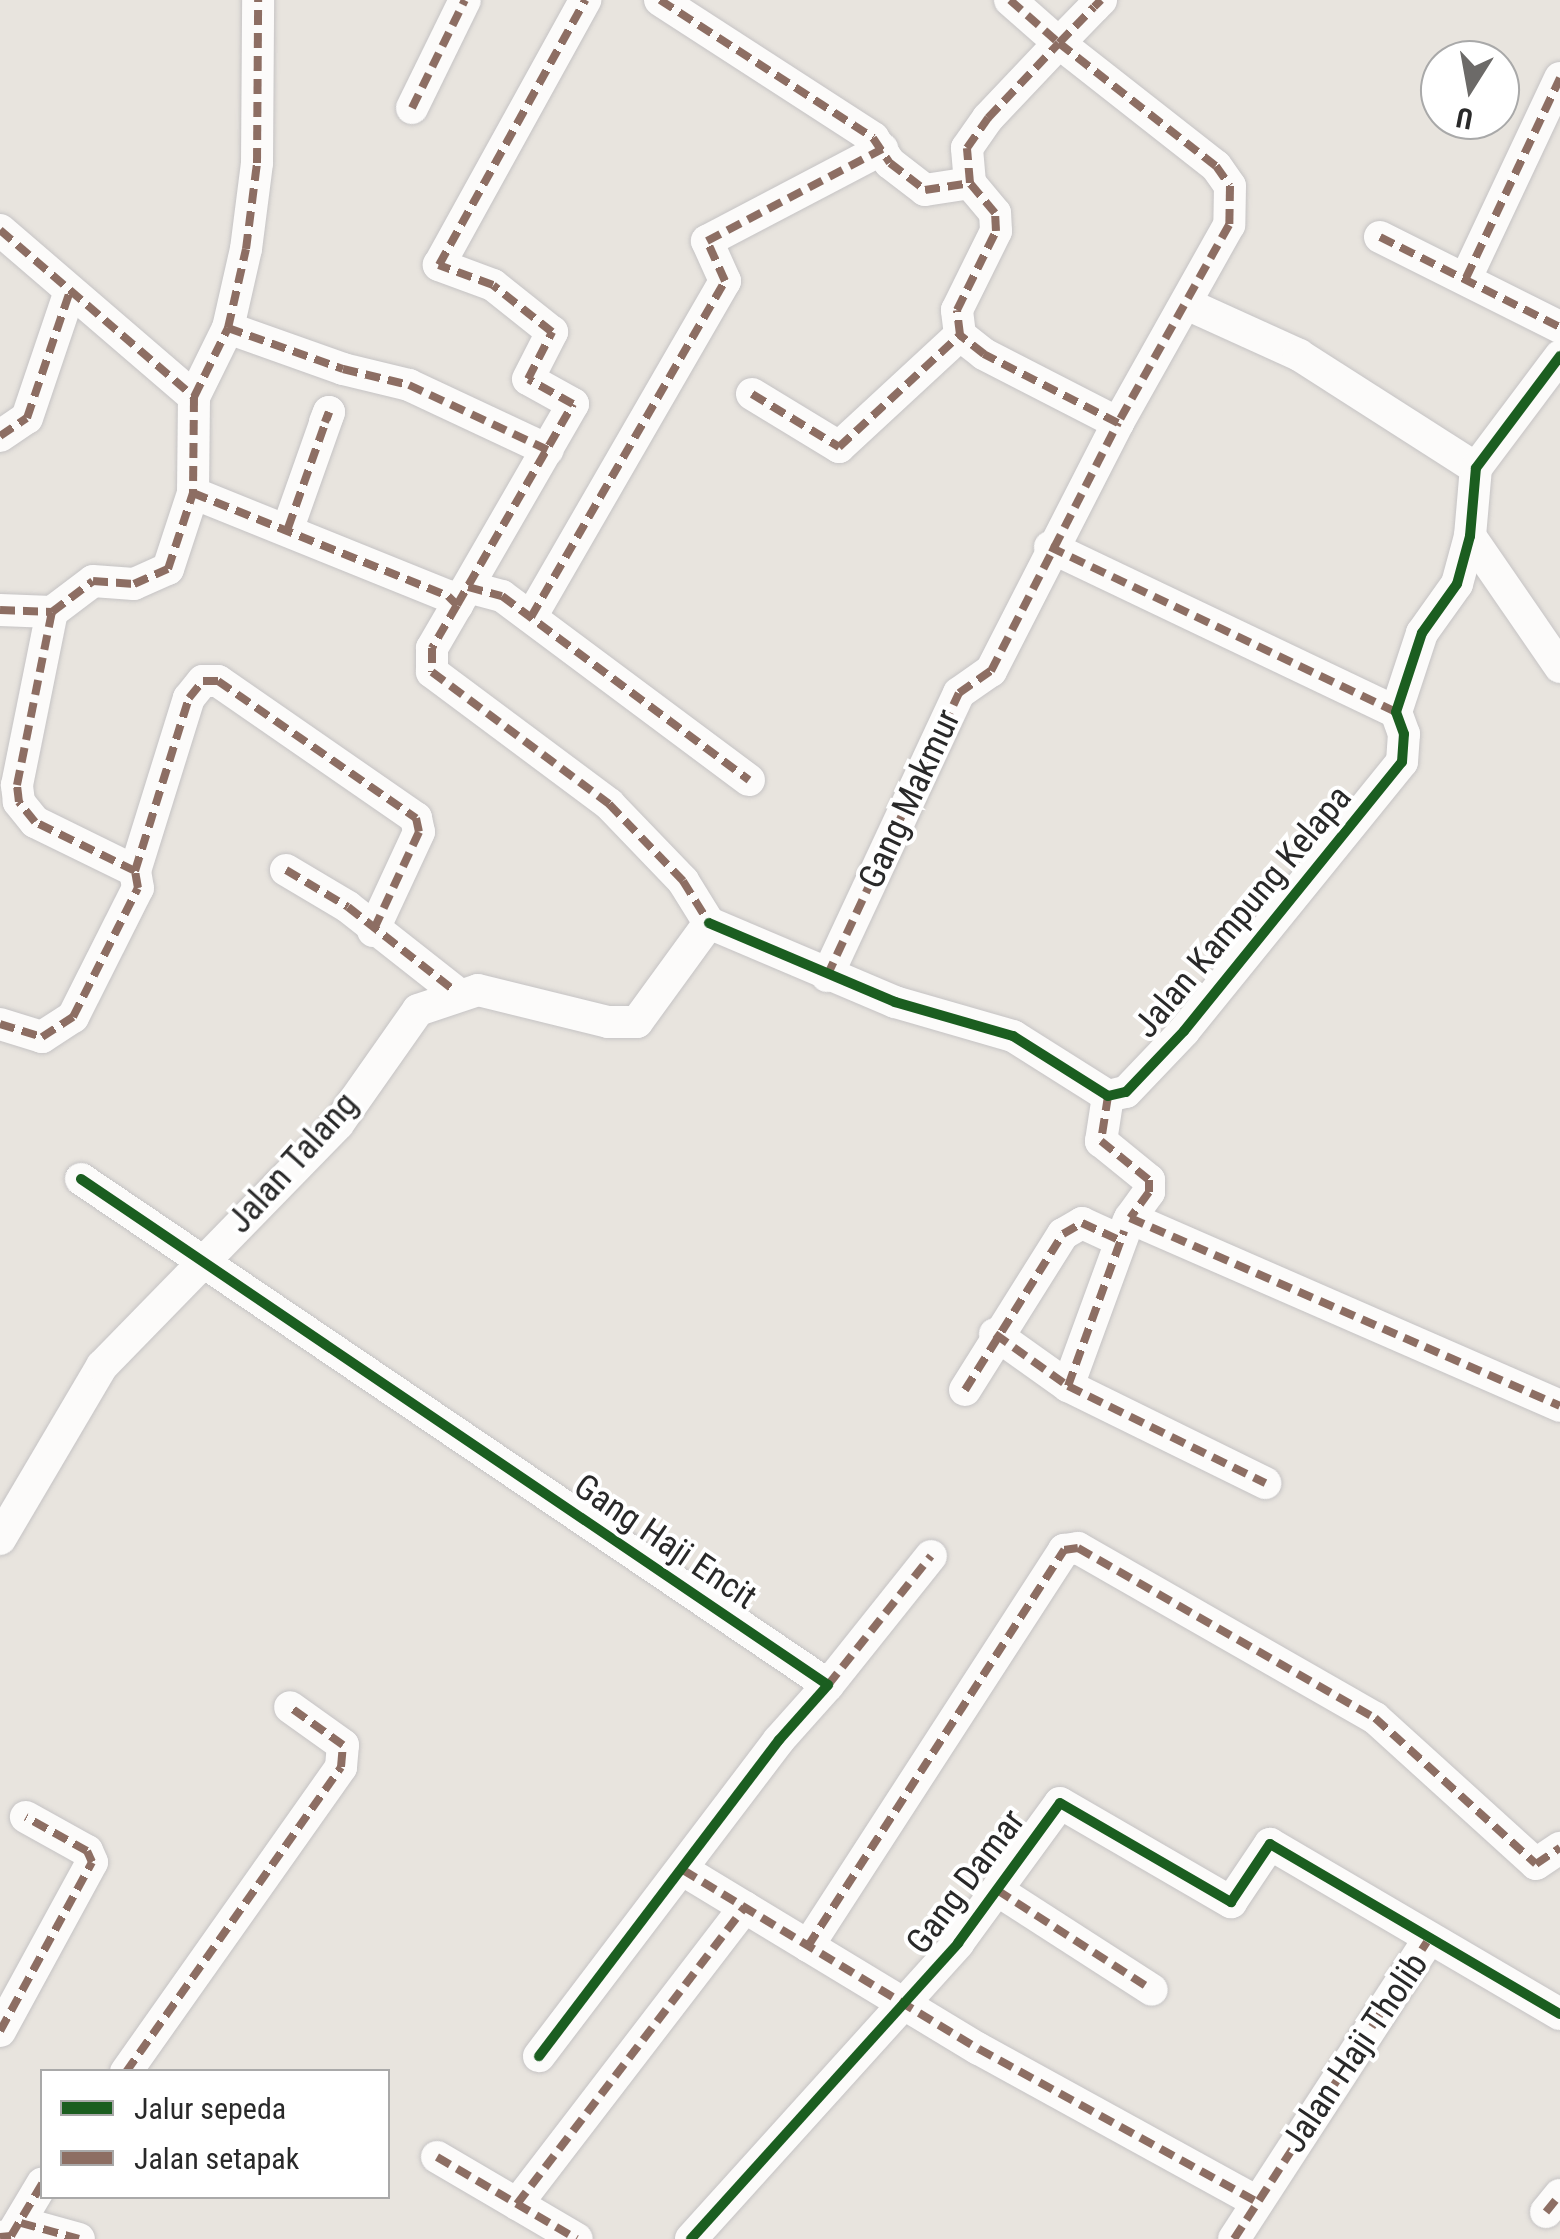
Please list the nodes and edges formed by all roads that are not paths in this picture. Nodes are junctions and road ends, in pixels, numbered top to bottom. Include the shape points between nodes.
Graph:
1 (258, 0) edge
2 (465, 0) edge
3 (585, 0) edge
4 (660, 0) edge
5 (1010, 0) edge
6 (1100, 0) edge
7 (1059, 43) junction
8 (1560, 78) edge
9 (412, 108) dead end
10 (882, 149) junction
11 (970, 184) junction
12 (0, 230) edge
13 (1380, 237) dead end
14 (1466, 278) junction
15 (70, 294) junction
16 (1189, 305) junction
17 (1560, 327) edge
18 (228, 328) junction
19 (960, 334) junction
20 (1560, 356) edge
21 (752, 394) dead end
22 (194, 397) junction
23 (325, 422) dead end
24 (1118, 422) junction
25 (0, 436) edge
26 (548, 450) junction
27 (1476, 468) junction
28 (192, 493) junction
29 (288, 528) junction
30 (1470, 536) junction
31 (1050, 547) junction
32 (462, 596) junction
33 (0, 610) edge
34 (52, 612) junction
35 (531, 617) junction
36 (1560, 667) edge
37 (1396, 712) junction
38 (749, 780) dead end
39 (286, 870) dead end
40 (136, 871) junction
41 (709, 923) junction
42 (373, 931) junction
43 (828, 976) junction
44 (456, 992) junction
45 (0, 1024) edge
46 (1108, 1096) junction
47 (81, 1179) dead end
48 (1125, 1229) junction
49 (199, 1265) junction
50 (995, 1334) junction
51 (1068, 1386) junction
52 (965, 1390) dead end
53 (1560, 1406) edge
54 (1265, 1483) dead end
55 (0, 1539) edge
56 (931, 1556) dead end
57 (828, 1685) junction
58 (290, 1707) dead end
59 (26, 1818) dead end
60 (1560, 1848) edge
61 (683, 1870) junction
62 (997, 1890) junction
63 (745, 1908) junction
64 (1427, 1942) junction
65 (808, 1946) junction
66 (1152, 1990) dead end
67 (905, 2004) junction
68 (1560, 2014) edge
69 (0, 2030) edge
70 (539, 2056) dead end
71 (128, 2069) edge
72 (437, 2157) dead end
73 (40, 2187) edge
74 (1256, 2201) junction
75 (517, 2204) junction
76 (10, 2230) edge
77 (79, 2239) edge
78 (577, 2239) edge
79 (691, 2239) edge
80 (1234, 2239) edge

1 - 18 street via 257,163
2 - 9 street
3 - 26 street via 439,265 493,286 552,332 528,379 573,404
4 - 10 street
5 - 7 street
6 - 7 street
7 - 11 street via 967,148
7 - 16 street, Gang Makmur via 1216,166 1230,186 1229,225
8 - 14 street
10 - 11 street via 925,190
10 - 35 street via 707,241 725,281
11 - 19 street via 994,214 996,232 958,310
12 - 15 street
13 - 14 street
14 - 17 street
15 - 22 street
15 - 25 street via 27,418
16 - 24 street, Gang Makmur
16 - 27 street via 1299,354
18 - 22 street
18 - 26 street via 342,370 409,385
19 - 21 street via 839,447
19 - 24 street via 984,354
20 - 27 street
22 - 28 street
23 - 29 street via 329,412
24 - 31 street, Gang Makmur
26 - 32 street
27 - 30 street, Jalan Kampung Kelapa
28 - 29 street
28 - 34 street via 168,568 134,584 93,581
29 - 32 street
30 - 36 street
30 - 37 street, Jalan Kampung Kelapa via 1457,584 1422,633
31 - 37 street
31 - 43 street, Gang Makmur via 991,671 959,694
32 - 35 street via 502,596
32 - 41 street via 432,648 432,672 609,804 684,881
33 - 34 street
34 - 40 street via 19,802 36,822
35 - 38 street
37 - 46 street, Jalan Kampung Kelapa via 1404,734 1402,762 1184,1031 1126,1092
39 - 42 street via 348,906
40 - 42 street via 188,698 202,681 218,681 416,818 419,832
40 - 45 street via 138,888 72,1016 42,1036
41 - 43 street
41 - 44 street via 636,1022 608,1022 478,990
42 - 44 street
43 - 46 street via 1014,1036
44 - 49 street, Jalan Talang via 418,1010 338,1124
46 - 48 street via 1101,1141 1148,1180 1149,1192
47 - 49 street, Gang Haji Encit
48 - 50 street via 1073,1225
48 - 51 street
48 - 53 street
49 - 55 street, Jalan Talang via 102,1366
49 - 57 street, Gang Haji Encit
50 - 51 street
50 - 52 street
51 - 54 street
56 - 57 street
57 - 61 street
58 - 71 street via 343,1746 341,1767
59 - 69 street via 87,1851 92,1862
60 - 65 street via 1536,1864 1376,1718 1078,1548 1064,1550
61 - 63 street
61 - 70 street
62 - 64 street, Gang Damar via 1060,1803 1231,1902 1270,1844
62 - 66 street
62 - 67 street, Gang Damar
63 - 65 street
63 - 75 street
64 - 68 street, Jalan Haji Tholib
64 - 74 street, Jalan Haji Tholib
65 - 67 street
67 - 74 street
67 - 79 street, Gang Damar
72 - 75 street
73 - 76 street
74 - 80 street, Jalan Haji Tholib
75 - 78 street
76 - 77 street

